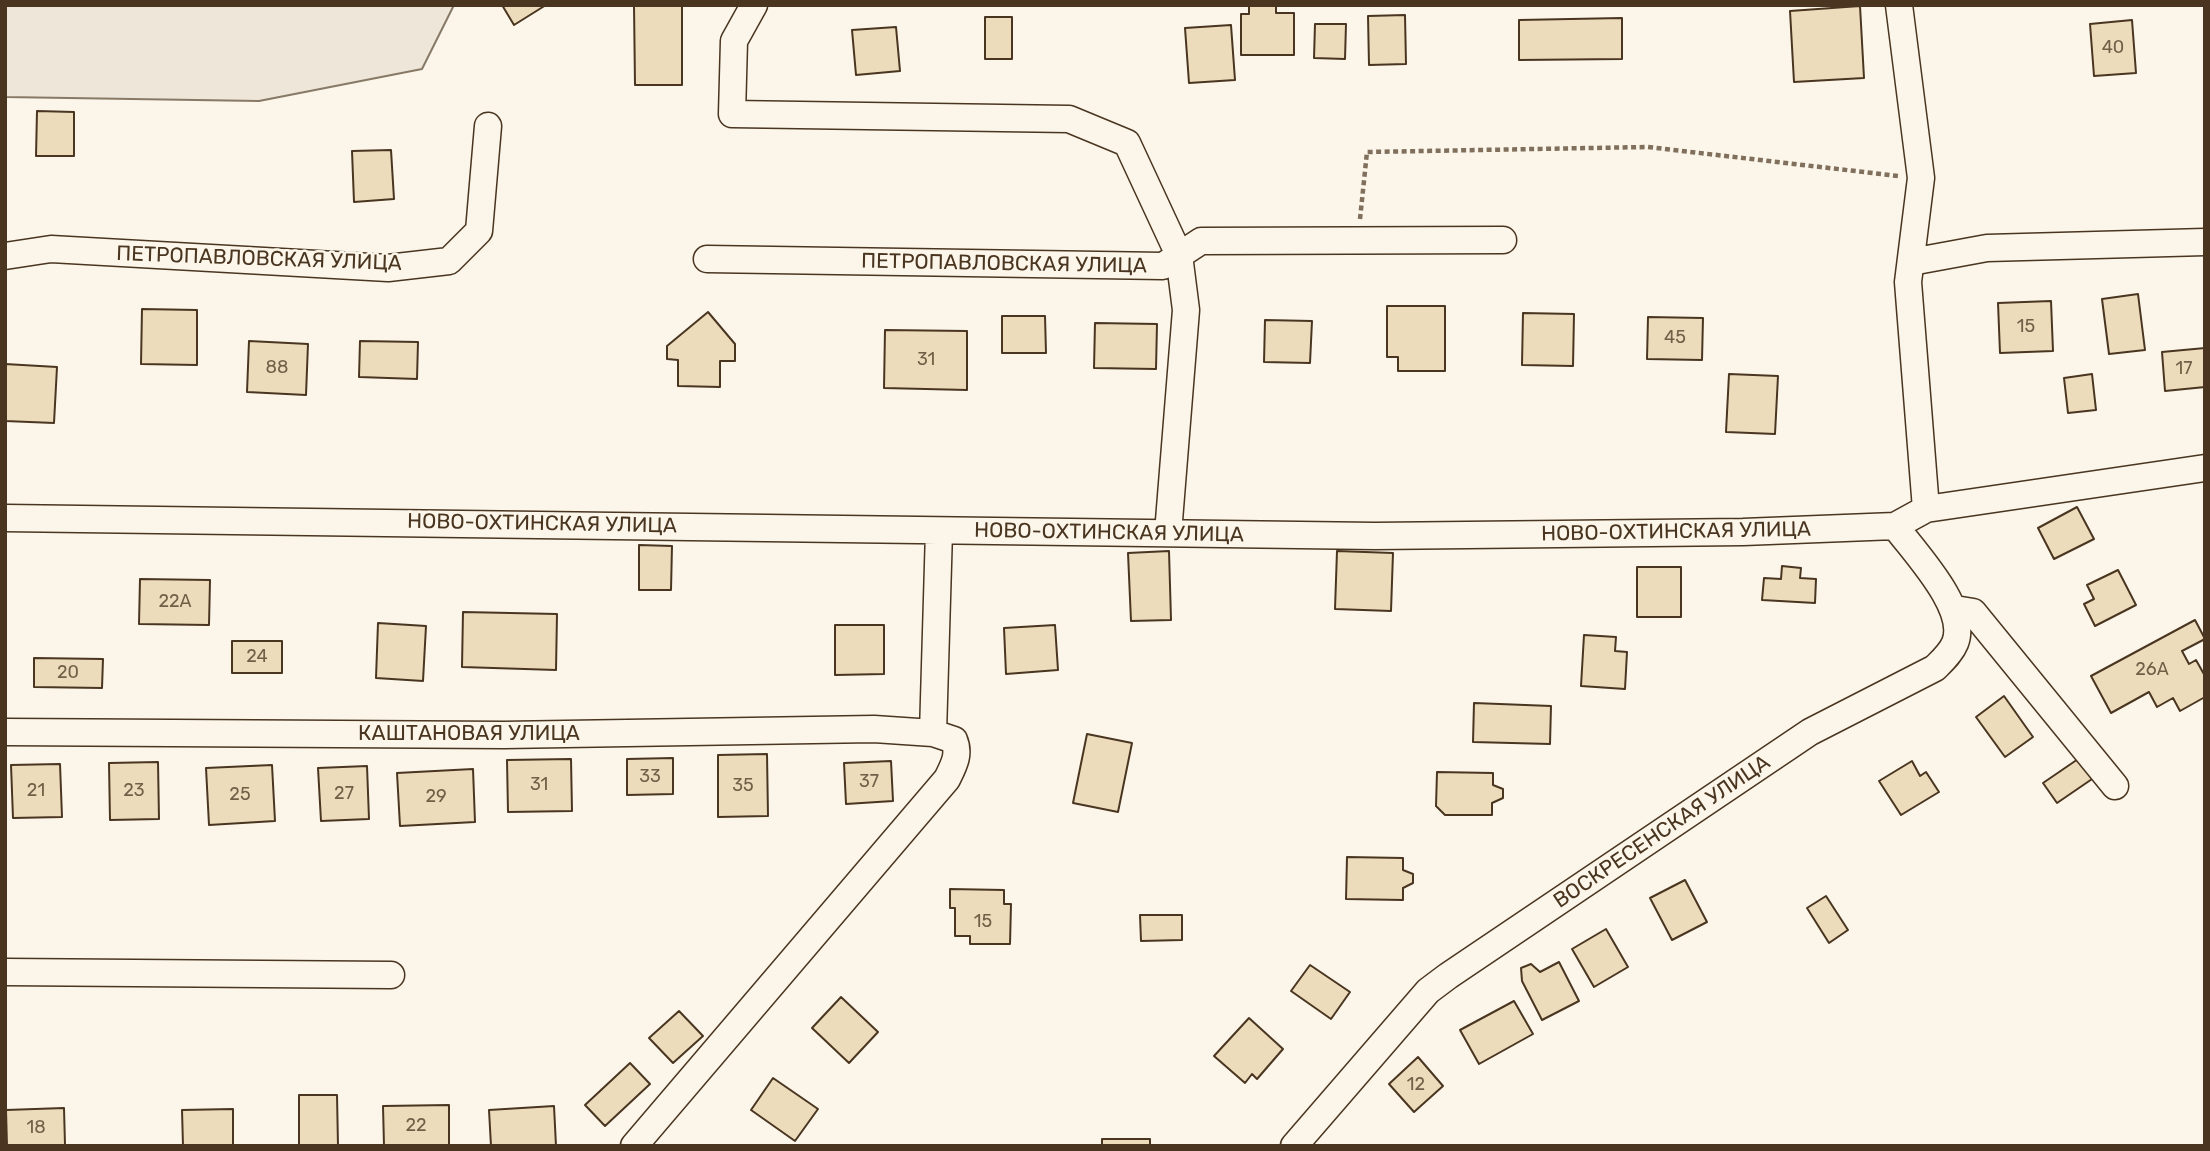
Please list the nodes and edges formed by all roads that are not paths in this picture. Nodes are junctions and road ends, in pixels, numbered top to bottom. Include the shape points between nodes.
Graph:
1 (754, 5) edge
2 (1899, 5) edge
3 (488, 126) dead end
4 (1503, 240) dead end
5 (2205, 242) edge
6 (1179, 255) junction
7 (5, 256) edge
8 (707, 259) dead end
9 (1911, 262) junction
10 (2205, 468) edge
11 (1926, 509) junction
12 (5, 518) edge
13 (1895, 526) junction
14 (939, 531) junction
15 (1168, 533) junction
16 (1955, 609) junction
17 (5, 732) edge
18 (933, 733) junction
19 (2115, 786) dead end
20 (5, 972) edge
21 (391, 975) dead end
22 (634, 1146) edge
23 (1294, 1146) edge

1 - 6 street via 734,41 732,114 1069,119 1127,143
2 - 9 street via 1921,178
3 - 7 street, ПЕТРОПАВЛОВСКАЯ УЛИЦА via 479,231 449,261 388,268 51,249
4 - 6 street, ПЕТРОПАВЛОВСКАЯ УЛИЦА via 1201,241
5 - 9 street via 1987,248
6 - 8 street, ПЕТРОПАВЛОВСКАЯ УЛИЦА via 1163,266
6 - 15 street via 1186,310
9 - 11 street via 1908,282
10 - 11 street, НОВО-ОХТИНСКАЯ УЛИЦА
11 - 13 street, НОВО-ОХТИНСКАЯ УЛИЦА
12 - 14 street, НОВО-ОХТИНСКАЯ УЛИЦА
13 - 15 street, НОВО-ОХТИНСКАЯ УЛИЦА via 1389,536
13 - 16 street
14 - 15 street, НОВО-ОХТИНСКАЯ УЛИЦА
14 - 18 street
16 - 19 street via 1973,612
16 - 23 street, ВОСКРЕСЕНСКАЯ УЛИЦА via 1956,641 1935,668 1810,732 1428,991
17 - 18 street, КАШТАНОВАЯ УЛИЦА via 503,735 874,729
18 - 22 street via 954,740 958,749 947,779
20 - 21 street

